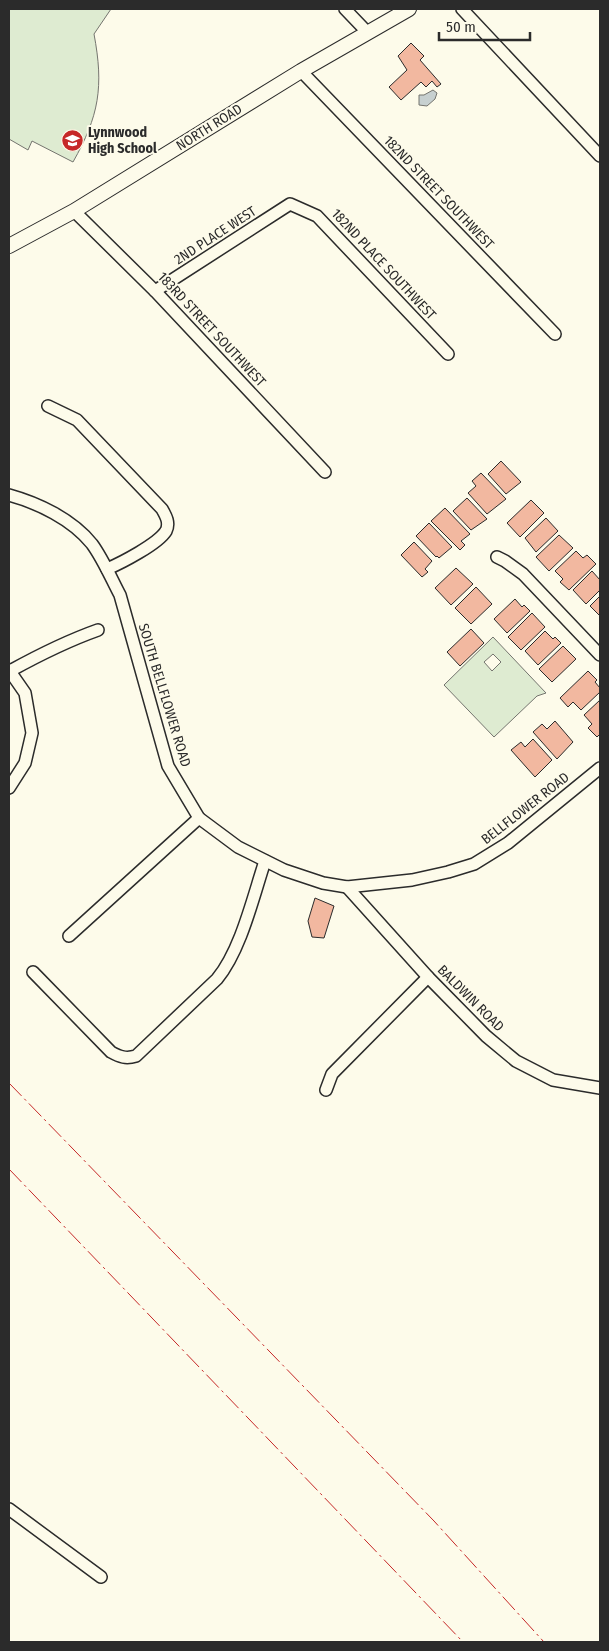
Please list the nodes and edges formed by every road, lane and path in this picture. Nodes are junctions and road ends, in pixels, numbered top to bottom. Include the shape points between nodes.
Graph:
1 (345, 9) edge
2 (409, 9) edge
3 (462, 9) edge
4 (368, 32) junction
5 (301, 70) junction
6 (600, 156) edge
7 (290, 204) joint
8 (74, 211) junction
9 (9, 246) edge
10 (156, 290) junction
11 (555, 334) dead end
12 (448, 354) dead end
13 (48, 406) dead end
14 (325, 472) dead end
15 (9, 495) edge
16 (497, 558) dead end
17 (107, 569) junction
18 (98, 630) dead end
19 (600, 655) edge
20 (9, 671) edge
21 (600, 768) edge
22 (9, 788) edge
23 (199, 818) junction
24 (265, 861) junction
25 (347, 887) junction
26 (70, 936) dead end
27 (33, 972) dead end
28 (428, 977) junction
29 (600, 1088) edge
30 (326, 1090) dead end
31 (9, 1509) edge
32 (100, 1577) dead end

1 - 4 street
2 - 4 street, NORTH ROAD
3 - 6 street
4 - 5 street, NORTH ROAD
5 - 8 street, NORTH ROAD
5 - 11 street, 182ND STREET SOUTHWEST
7 - 10 street, 2ND PLACE WEST
7 - 12 street, 182ND PLACE SOUTHWEST via 317,216
8 - 9 street, NORTH ROAD
8 - 10 street, 183RD STREET SOUTHWEST
10 - 14 street, 183RD STREET SOUTHWEST
13 - 17 street via 77,420 162,509 167,519 166,530 159,539
15 - 17 street, SOUTH BELLFLOWER ROAD via 30,501 69,523 91,543
16 - 19 street via 523,574
17 - 23 street, SOUTH BELLFLOWER ROAD via 120,595 168,766
18 - 20 street
20 - 22 street via 25,693 32,733 25,763
21 - 25 street, BELLFLOWER ROAD via 508,843 474,864 412,880
23 - 24 street, SOUTH BELLFLOWER ROAD via 238,848
23 - 26 street
24 - 25 street, SOUTH BELLFLOWER ROAD via 323,883
24 - 27 street via 226,969 136,1056 129,1058 111,1052
25 - 28 street, BALDWIN ROAD
28 - 29 street, BALDWIN ROAD via 486,1036 516,1061 553,1080
28 - 30 street via 332,1074
31 - 32 street

